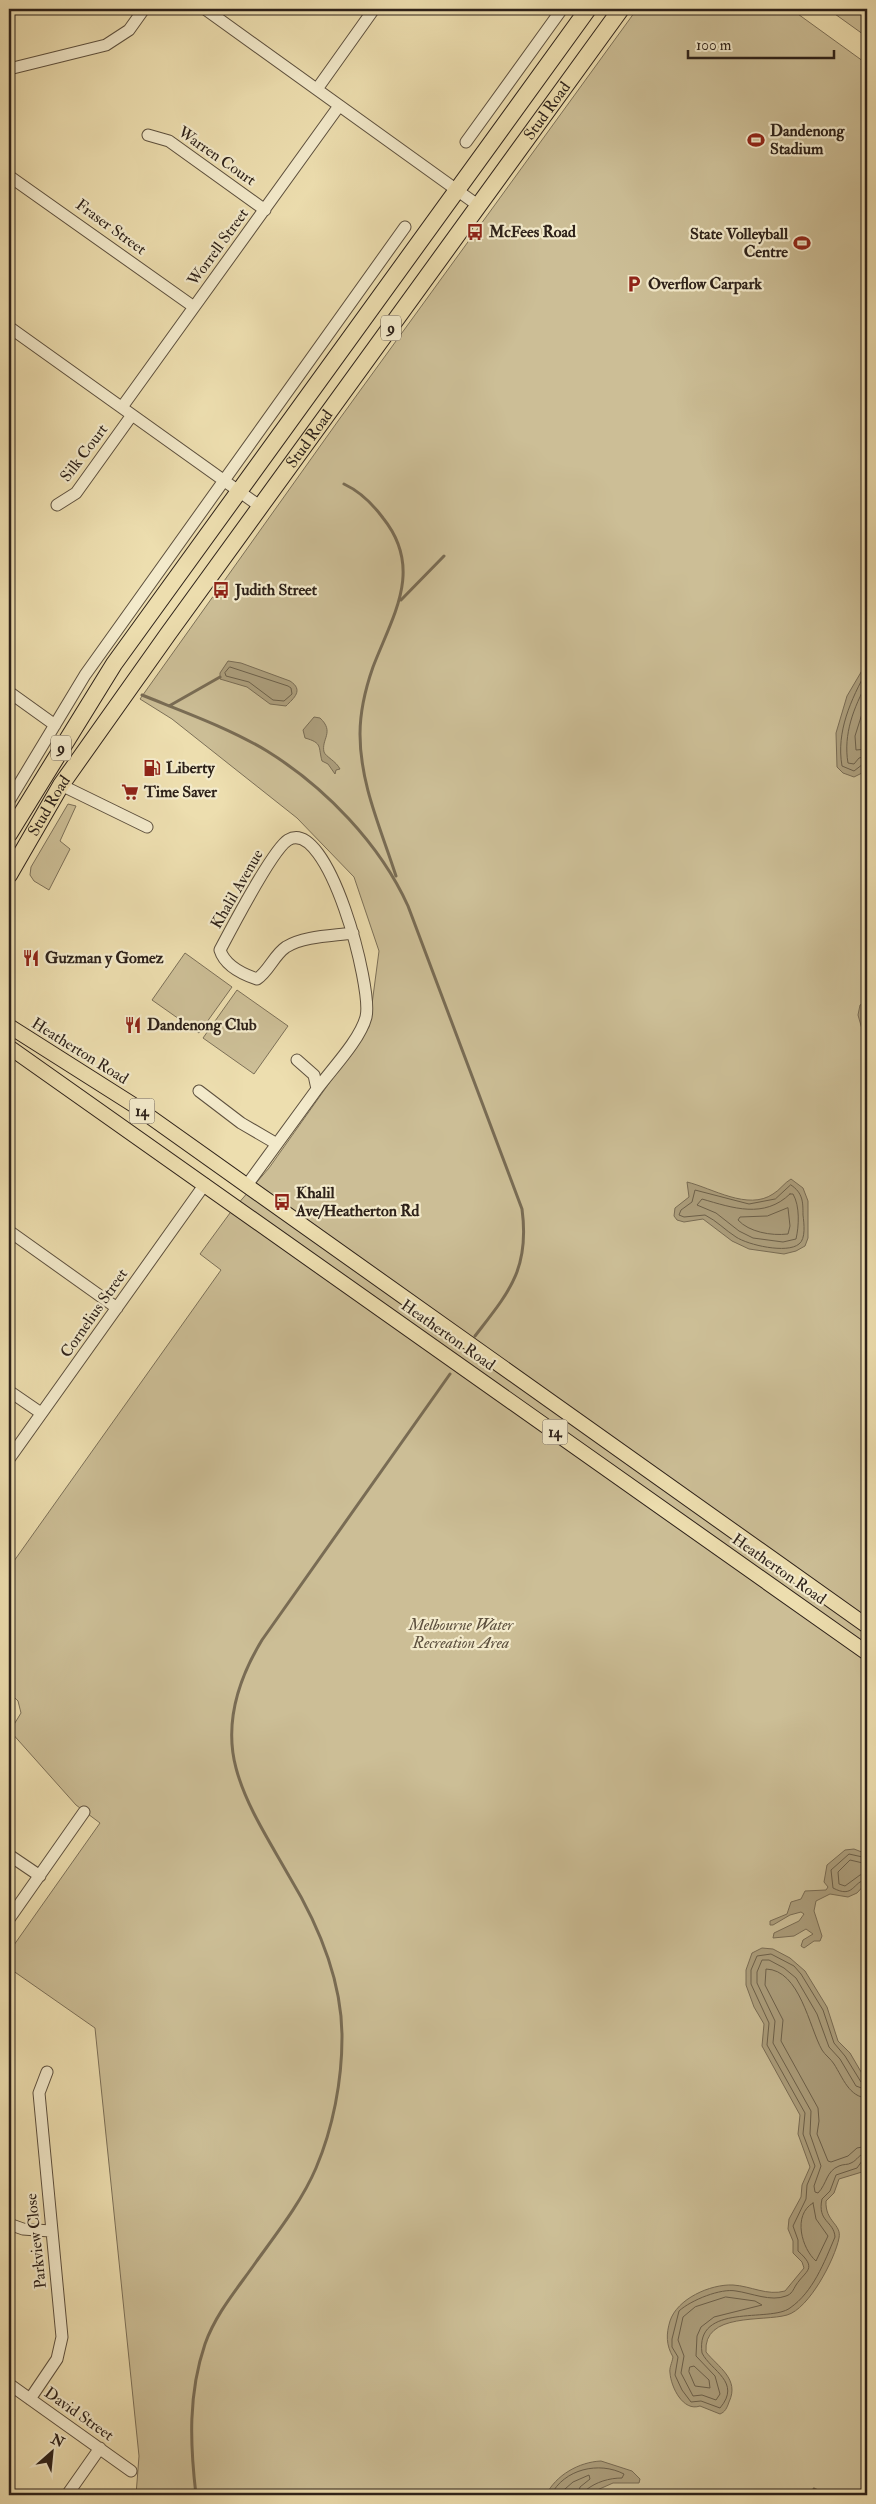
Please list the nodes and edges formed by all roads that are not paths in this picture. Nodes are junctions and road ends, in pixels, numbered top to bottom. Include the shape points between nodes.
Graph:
1 (144, 9) edge
2 (205, 9) edge
3 (374, 9) edge
4 (562, 9) edge
5 (588, 9) edge
6 (621, 9) edge
7 (9, 69) edge
8 (317, 89) junction
9 (339, 106) junction
10 (148, 135) dead end
11 (466, 142) dead end
12 (9, 176) edge
13 (457, 189) junction
14 (480, 206) junction
15 (265, 210) junction
16 (406, 228) dead end
17 (194, 307) junction
18 (9, 326) edge
19 (122, 407) junction
20 (132, 415) junction
21 (224, 481) junction
22 (240, 492) junction
23 (57, 505) dead end
24 (261, 507) junction
25 (9, 692) edge
26 (55, 725) junction
27 (61, 785) junction
28 (9, 801) edge
29 (147, 827) dead end
30 (9, 834) edge
31 (9, 875) edge
32 (353, 933) junction
33 (9, 1026) edge
34 (9, 1047) edge
35 (297, 1060) dead end
36 (317, 1089) junction
37 (198, 1091) dead end
38 (277, 1144) junction
39 (218, 1165) junction
40 (205, 1184) junction
41 (247, 1186) junction
42 (233, 1204) junction
43 (9, 1231) edge
44 (117, 1308) junction
45 (9, 1391) edge
46 (41, 1413) junction
47 (9, 1459) edge
48 (867, 1626) edge
49 (867, 1653) edge
50 (84, 1812) dead end
51 (9, 1855) edge
52 (40, 1876) junction
53 (9, 1919) edge
54 (47, 2072) dead end
55 (9, 2224) edge
56 (50, 2231) junction
57 (9, 2384) edge
58 (30, 2399) junction
59 (100, 2448) junction
60 (131, 2470) dead end
61 (67, 2495) edge

1 - 7 street via 129,30 106,45
2 - 8 street
3 - 8 street
4 - 11 street
5 - 13 highway, Stud Road / 9
6 - 14 highway, Stud Road / 9
8 - 9 street
9 - 13 street
9 - 15 street, Worrell Street
10 - 15 street, Warren Court via 169,140
12 - 17 street, Fraser Street
13 - 14 street
13 - 22 highway, Stud Road / 9
14 - 24 highway, Stud Road / 9
15 - 17 street, Worrell Street
16 - 21 street
17 - 19 street, Worrell Street
18 - 19 street
19 - 20 street
20 - 21 street
20 - 23 street, Silk Court via 76,493
21 - 22 street
21 - 26 street via 85,675
22 - 24 street
22 - 30 highway, Stud Road / 9 via 114,664
24 - 27 highway, Stud Road / 9
25 - 26 street
26 - 28 street
27 - 29 street
27 - 31 highway, Stud Road / 9
32 - 32 street, Khalil Avenue via 327,867 313,847 296,838 287,840 274,856 220,950 222,958 234,968 256,979 265,974 287,947 306,940
32 - 36 street, Khalil Avenue via 364,974 366,1016 361,1030
33 - 39 main road, Heatherton Road / 14 via 132,1104
34 - 40 main road, Heatherton Road / 14
35 - 36 street via 314,1075
36 - 38 street, Khalil Avenue
37 - 38 street via 241,1123
38 - 41 street, Khalil Avenue
39 - 40 main road
39 - 41 main road, Heatherton Road / 14
40 - 42 main road, Heatherton Road / 14
40 - 44 street, Cornelius Street
41 - 42 main road
41 - 48 main road, Heatherton Road / 14
42 - 49 main road, Heatherton Road / 14
43 - 44 street
44 - 46 street, Cornelius Street
45 - 46 street
46 - 47 street, Cornelius Street
50 - 52 street
51 - 52 street
52 - 53 street
54 - 56 street, Parkview Close via 39,2094
55 - 56 street via 23,2229
56 - 58 street, Parkview Close via 62,2346 53,2366
57 - 58 street, David Street
58 - 59 street, David Street
59 - 60 street, David Street
59 - 61 street

